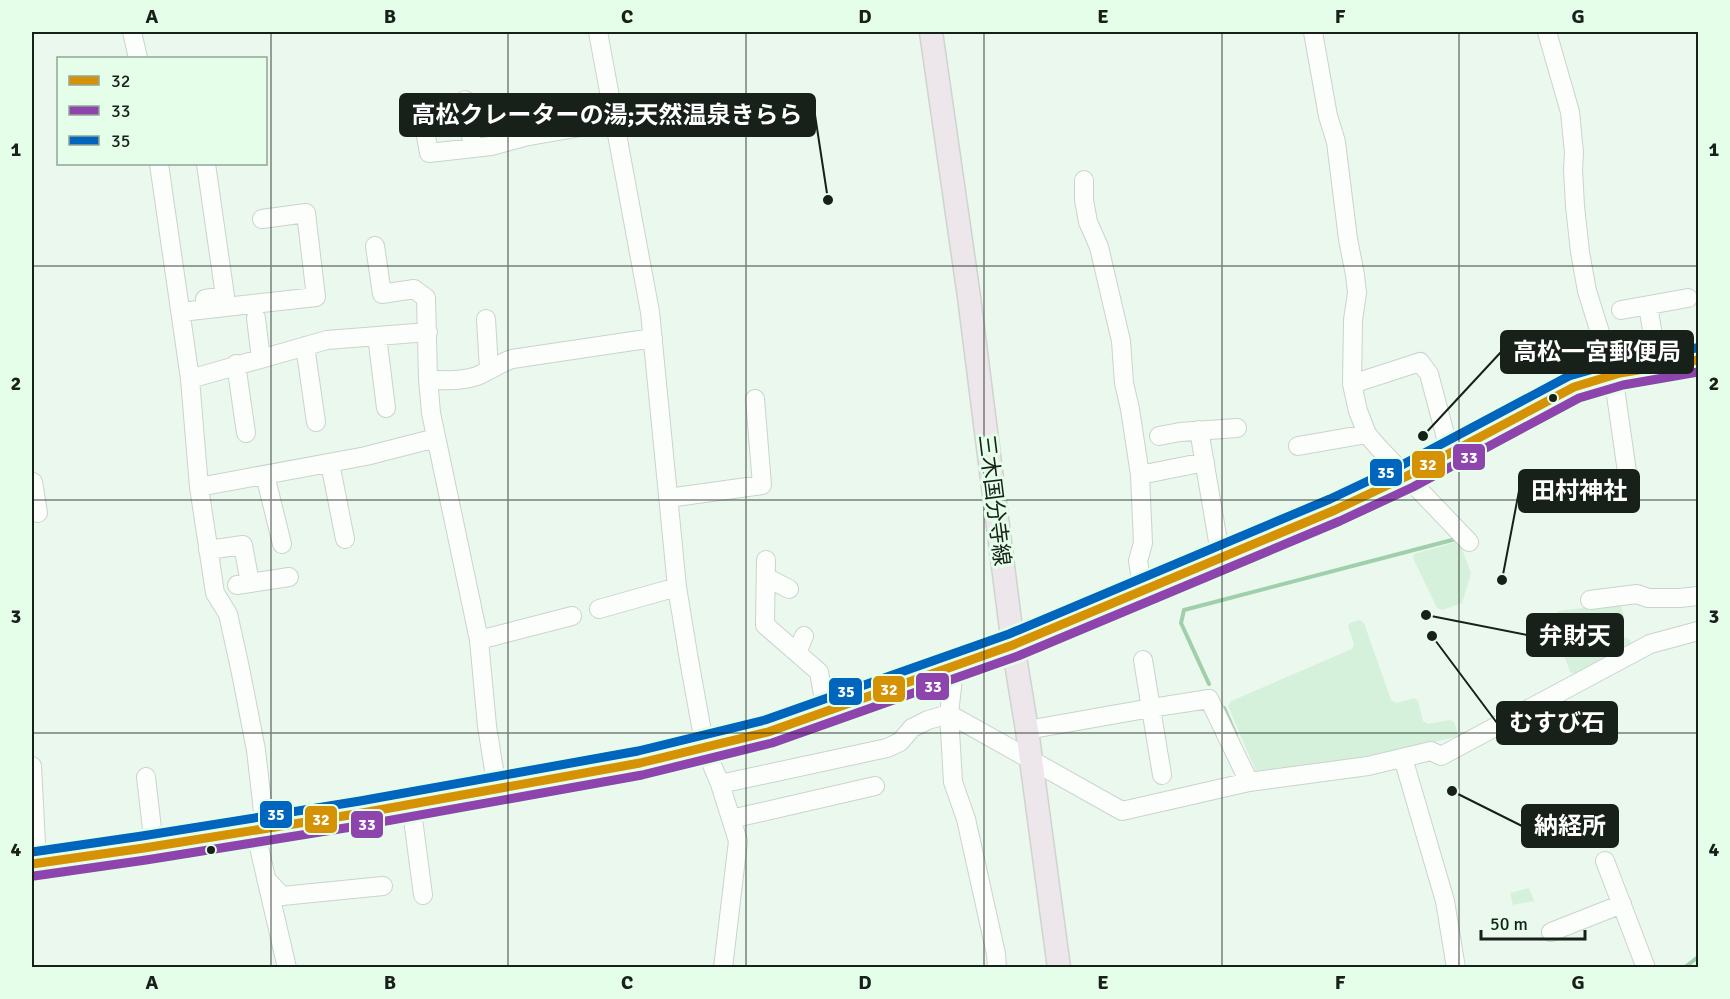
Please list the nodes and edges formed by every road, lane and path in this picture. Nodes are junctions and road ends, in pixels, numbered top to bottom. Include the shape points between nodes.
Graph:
1 (132, 32) edge
2 (597, 32) edge
3 (931, 32) edge
4 (1313, 32) edge
5 (1547, 32) edge
6 (138, 57) edge
7 (465, 100) dead end
8 (421, 109) dead end
9 (615, 121) junction
10 (472, 148) junction
11 (159, 165) edge
12 (206, 165) edge
13 (1084, 180) dead end
14 (262, 219) dead end
15 (375, 246) dead end
16 (1688, 298) dead end
17 (1648, 306) junction
18 (180, 307) junction
19 (1621, 310) dead end
20 (256, 318) dead end
21 (486, 319) dead end
22 (428, 332) junction
23 (377, 336) junction
24 (653, 338) junction
25 (305, 346) junction
26 (261, 359) junction
27 (1698, 360) edge
28 (236, 364) junction
29 (1658, 365) junction
30 (489, 370) junction
31 (1613, 374) junction
32 (190, 379) junction
33 (428, 379) junction
34 (1352, 384) junction
35 (755, 399) dead end
36 (387, 408) dead end
37 (316, 422) dead end
38 (1237, 428) dead end
39 (1199, 430) junction
40 (246, 433) dead end
41 (1367, 434) junction
42 (1159, 436) dead end
43 (436, 438) junction
44 (1298, 446) dead end
45 (1450, 453) junction
46 (1205, 462) junction
47 (330, 464) junction
48 (265, 475) junction
49 (1140, 475) junction
50 (1407, 476) junction
51 (1628, 478) dead end
52 (33, 482) edge
53 (199, 487) junction
54 (668, 498) junction
55 (40, 512) edge
56 (345, 539) dead end
57 (1469, 542) dead end
58 (208, 550) junction
59 (1221, 558) junction
60 (677, 588) junction
61 (789, 589) dead end
62 (1143, 591) junction
63 (1698, 596) edge
64 (1590, 600) dead end
65 (599, 609) dead end
66 (572, 616) dead end
67 (1698, 632) edge
68 (479, 640) junction
69 (1013, 645) junction
70 (1143, 660) dead end
71 (950, 669) junction
72 (1151, 708) junction
73 (826, 711) junction
74 (949, 714) junction
75 (1027, 730) junction
76 (705, 748) junction
77 (1403, 758) junction
78 (1030, 760) junction
79 (32, 766) edge
80 (1162, 775) dead end
81 (146, 777) dead end
82 (1249, 782) junction
83 (720, 784) junction
84 (874, 786) dead end
85 (497, 789) junction
86 (411, 804) junction
87 (731, 819) junction
88 (260, 830) junction
89 (154, 846) junction
90 (1605, 861) dead end
91 (34, 863) edge
92 (266, 878) junction
93 (383, 886) dead end
94 (423, 895) dead end
95 (1622, 904) junction
96 (1551, 932) dead end
97 (287, 968) edge
98 (723, 968) edge
99 (997, 968) edge
100 (1059, 968) edge
101 (1456, 968) edge
102 (1646, 968) edge

1 - 6 street
2 - 9 street
3 - 69 main road, 三木国分寺線
4 - 34 street via 1336,142 1357,293
5 - 31 street via 1570,112 1575,206 1587,291
7 - 10 street
8 - 10 street via 429,153
9 - 10 street
9 - 24 street
11 - 18 street
12 - 18 street via 225,296
13 - 49 street via 1088,222 1099,248 1122,341 1124,383
14 - 18 street via 306,213 316,297
15 - 22 street via 382,294 414,289 426,298
16 - 17 street
17 - 19 street
17 - 29 street
18 - 32 street
20 - 26 street
21 - 30 street
22 - 23 street
22 - 33 street
23 - 25 street
23 - 36 street
24 - 30 street via 512,359
24 - 54 street
25 - 26 street
25 - 37 street
26 - 28 street
27 - 29 main road
28 - 32 street
28 - 40 street
29 - 31 main road
30 - 33 street via 474,377
31 - 45 main road via 1574,387
31 - 51 street
32 - 53 street
33 - 43 street
34 - 41 street
34 - 45 street via 1420,362 1429,374
35 - 54 street via 762,485
38 - 39 street
39 - 42 street
39 - 46 street
41 - 44 street
41 - 50 street
43 - 47 street
43 - 68 street
45 - 50 main road
46 - 49 street
46 - 59 street
47 - 48 street
47 - 56 street
48 - 53 street
48 - 58 street via 287,568 243,584 243,545
49 - 62 street via 1143,543 1138,561
50 - 57 street
50 - 59 main road
52 - 55 street
53 - 58 street
54 - 60 street
58 - 88 street via 215,593 228,614 256,750
59 - 62 main road
60 - 65 street
60 - 76 street
61 - 73 street via 766,569 765,625 801,645 819,672
62 - 69 main road
63 - 64 street via 1648,598 1637,594
66 - 68 street
67 - 77 street via 1650,644 1441,756 1431,751
68 - 85 street
69 - 71 main road
69 - 75 main road, 三木国分寺線
70 - 72 street
71 - 73 main road
71 - 74 street
72 - 75 street
72 - 80 street
72 - 82 street via 1209,699
73 - 76 main road via 768,732
74 - 78 street
74 - 83 street via 912,728 900,742 887,748
74 - 99 street via 953,782 966,819
75 - 78 main road, 三木国分寺線
76 - 83 street
76 - 85 main road via 640,764
77 - 82 street
77 - 101 street via 1445,901
78 - 82 street via 1122,811
78 - 100 main road, 三木国分寺線
79 - 91 street
81 - 89 street
83 - 87 street
84 - 87 street
85 - 86 main road
86 - 88 main road
86 - 94 street
87 - 98 street via 738,841
88 - 89 main road
88 - 92 street
89 - 91 main road
90 - 95 street
92 - 93 street via 282,896
92 - 97 street
95 - 96 street
95 - 102 street

